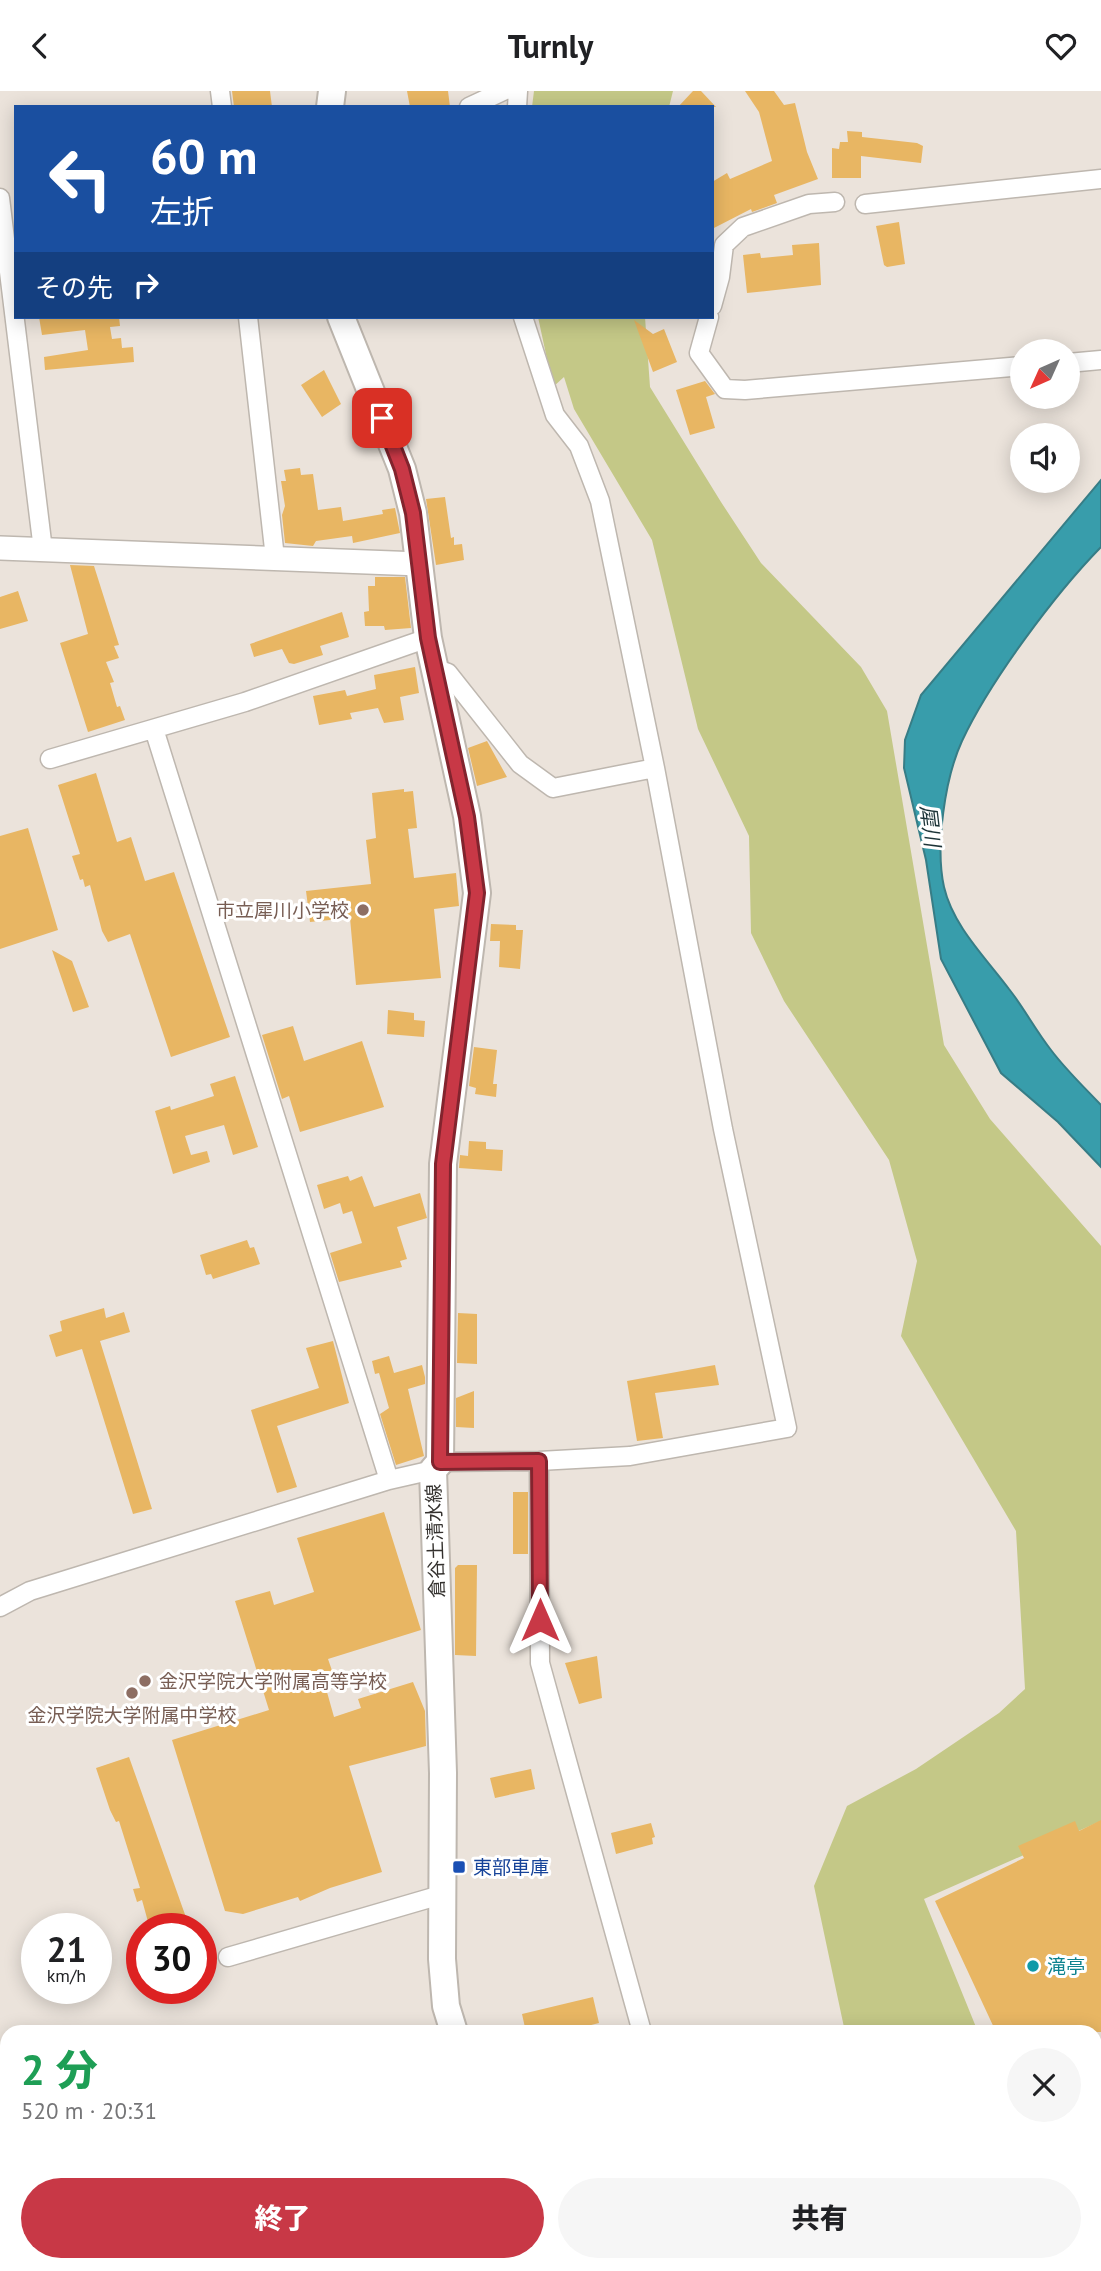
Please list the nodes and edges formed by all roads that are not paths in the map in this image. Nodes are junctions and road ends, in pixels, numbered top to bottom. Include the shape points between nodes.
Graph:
1 (503, 91) edge
2 (473, 105) edge
3 (1101, 179) edge
4 (0, 198) edge
5 (835, 202) dead end
6 (866, 204) dead end
7 (6, 221) edge
8 (714, 299) edge
9 (248, 319) edge
10 (342, 319) edge
11 (524, 319) edge
12 (708, 319) edge
13 (1101, 360) edge
14 (1080, 362) edge
15 (1010, 367) edge
16 (0, 548) edge
17 (43, 550) junction
18 (275, 558) junction
19 (420, 564) junction
20 (428, 638) junction
21 (434, 669) junction
22 (154, 729) junction
23 (50, 759) dead end
24 (655, 768) junction
25 (539, 1461) junction
26 (437, 1466) junction
27 (388, 1480) junction
28 (0, 1607) edge
29 (443, 1893) junction
30 (228, 1957) dead end
31 (452, 2025) edge
32 (640, 2025) edge

1 - 2 street
3 - 6 street
4 - 7 street
5 - 8 street via 809,204 743,227 724,245
7 - 17 street via 11,307
9 - 18 street
10 - 19 main road, 倉谷土清水線 via 402,469
11 - 24 street via 555,415 579,446 600,501
12 - 15 street via 699,353 725,389
13 - 14 street
16 - 17 street
17 - 18 street
18 - 19 street
19 - 20 main road, 倉谷土清水線
20 - 21 main road, 倉谷土清水線
20 - 22 street
21 - 24 street via 448,673 520,764 554,787
21 - 26 main road, 倉谷土清水線 via 467,817 477,893 443,1164
22 - 23 street
22 - 27 street
24 - 25 street via 723,1129 787,1428 630,1456
25 - 26 street
25 - 32 street via 540,1663
26 - 27 street
26 - 29 main road, 倉谷土清水線
27 - 28 street via 30,1591
29 - 30 street
29 - 31 main road, 倉谷土清水線 via 442,1959

